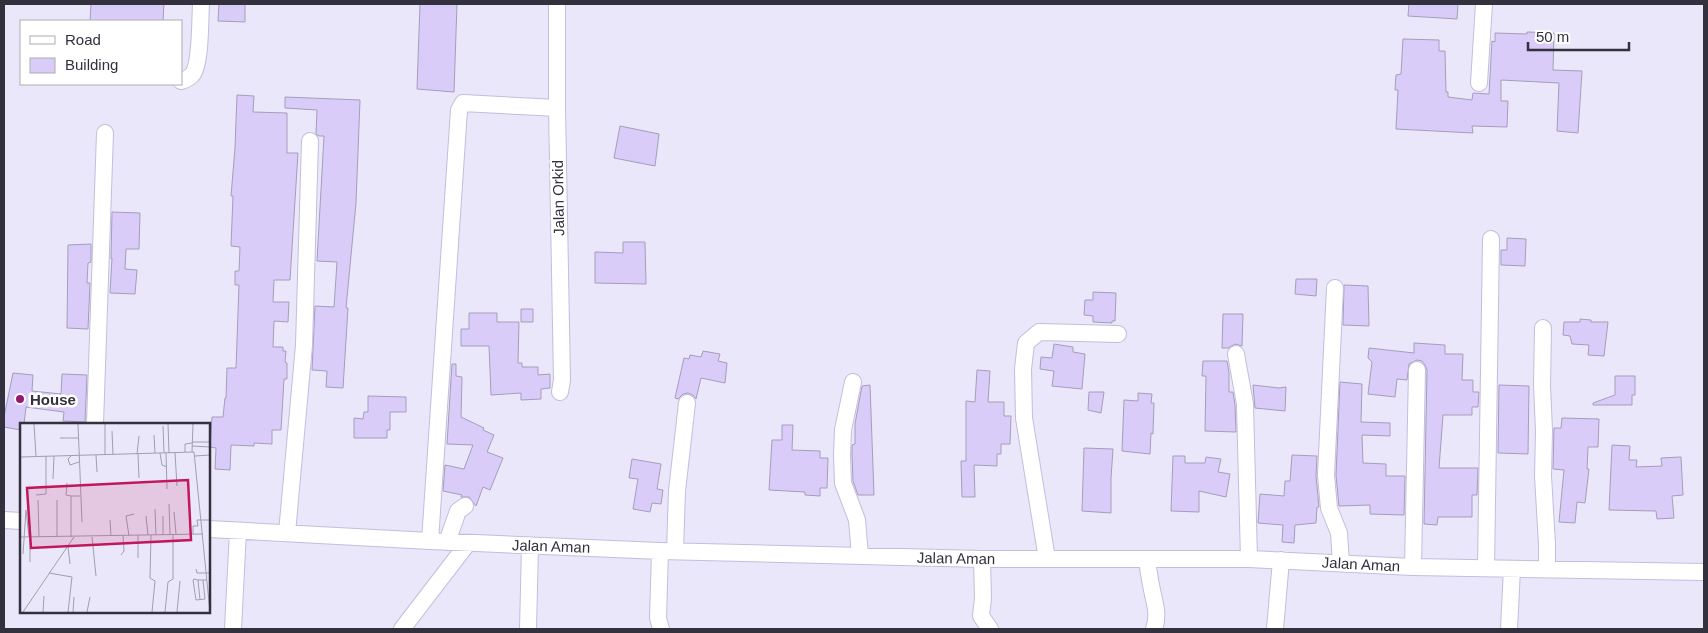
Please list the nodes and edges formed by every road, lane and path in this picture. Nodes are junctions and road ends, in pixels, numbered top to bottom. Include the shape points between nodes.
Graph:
1 (201, 4) edge
2 (557, 4) edge
3 (1484, 4) edge
4 (182, 81) edge
5 (1479, 83) dead end
6 (556, 108) junction
7 (105, 133) dead end
8 (310, 141) dead end
9 (1491, 240) dead end
10 (1335, 288) dead end
11 (1543, 328) dead end
12 (1118, 334) dead end
13 (1236, 354) dead end
14 (1417, 370) dead end
15 (853, 382) dead end
16 (560, 392) dead end
17 (687, 403) dead end
18 (96, 423) edge
19 (465, 506) dead end
20 (4, 520) edge
21 (20, 521) edge
22 (288, 522) junction
23 (210, 529) edge
24 (238, 531) junction
25 (430, 541) junction
26 (447, 542) junction
27 (468, 543) junction
28 (530, 546) junction
29 (668, 551) junction
30 (860, 555) junction
31 (1486, 557) junction
32 (1547, 557) junction
33 (982, 559) junction
34 (1047, 559) junction
35 (1147, 559) junction
36 (1249, 559) junction
37 (1280, 560) junction
38 (1413, 561) junction
39 (1341, 564) junction
40 (1512, 569) junction
41 (1704, 572) edge
42 (233, 629) edge
43 (402, 629) edge
44 (528, 629) edge
45 (661, 629) edge
46 (990, 629) edge
47 (1154, 629) edge
48 (1275, 629) edge
49 (1508, 629) edge

1 - 4 street via 197,59 191,77
2 - 6 street, Jalan Orkid
3 - 5 street
6 - 16 street, Jalan Orkid
6 - 25 street via 463,103 459,110
7 - 18 street
8 - 22 street via 304,345
9 - 31 street
10 - 39 street via 1326,475 1329,508 1339,533
11 - 32 street via 1543,476
12 - 34 street via 1038,332 1026,343 1024,418
13 - 36 street via 1245,404
14 - 38 street
15 - 30 street via 843,430 843,483 857,520
17 - 29 street
19 - 26 street via 458,511
20 - 21 street
22 - 24 street, Jalan Aman
22 - 25 street, Jalan Aman
23 - 24 street, Jalan Aman
24 - 42 street
25 - 26 street, Jalan Aman
26 - 27 street, Jalan Aman
27 - 28 street, Jalan Aman
27 - 43 street
28 - 29 street, Jalan Aman
28 - 44 street
29 - 30 street, Jalan Aman
29 - 45 street via 658,618
30 - 33 street, Jalan Aman
31 - 38 street, Jalan Aman
31 - 40 street, Jalan Aman
32 - 40 street, Jalan Aman
32 - 41 street, Jalan Aman
33 - 34 street, Jalan Aman
33 - 46 street via 981,616
34 - 35 street, Jalan Aman
35 - 36 street, Jalan Aman
35 - 47 street via 1157,608
36 - 37 street, Jalan Aman
37 - 39 street, Jalan Aman
37 - 48 street
38 - 39 street, Jalan Aman
40 - 49 street

